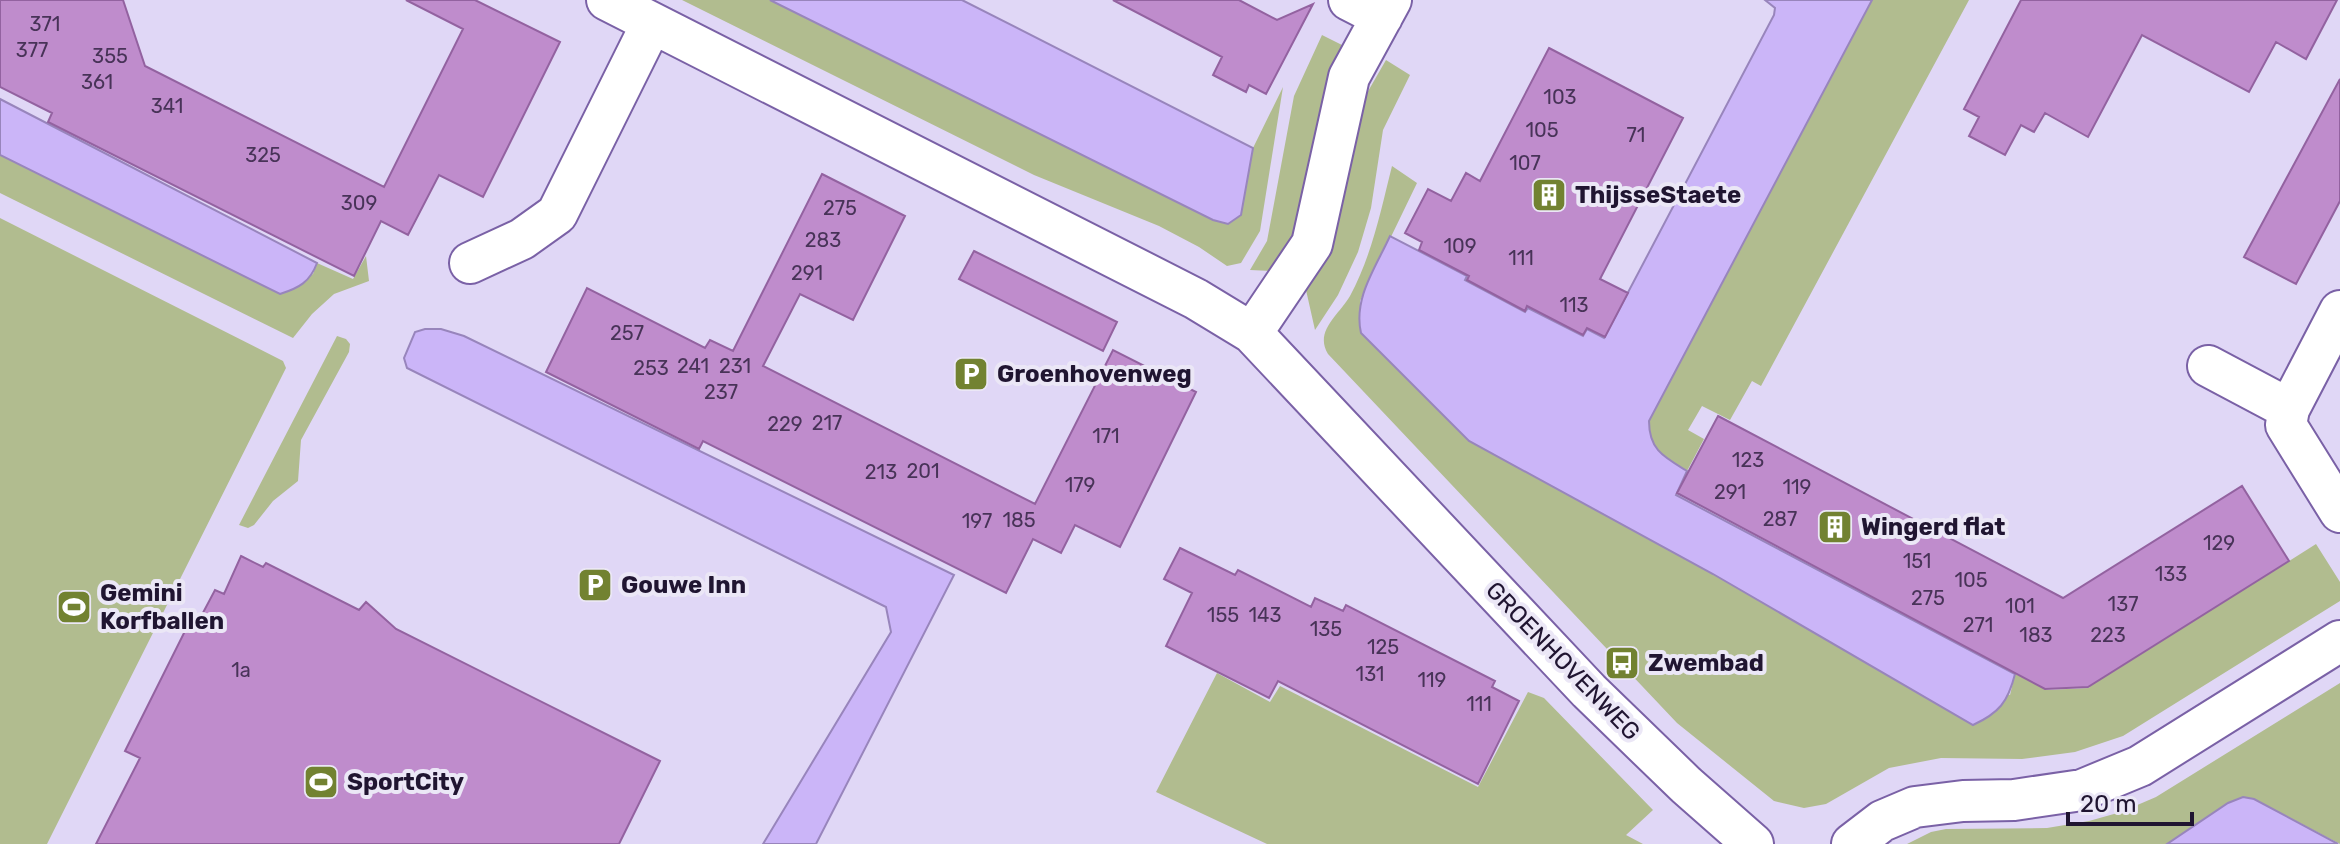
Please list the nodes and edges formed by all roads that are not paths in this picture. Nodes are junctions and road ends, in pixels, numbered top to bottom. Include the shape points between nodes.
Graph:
1 (607, 0) edge
2 (1374, 6) edge
3 (652, 23) junction
4 (470, 263) dead end
5 (2340, 311) edge
6 (1252, 333) junction
7 (2208, 366) dead end
8 (2289, 409) junction
9 (2340, 512) edge
10 (2340, 641) edge
11 (1753, 844) edge
12 (1852, 844) edge

1 - 3 street, GROENHOVENWEG
2 - 6 street via 1349,77 1312,244
3 - 4 street via 557,214 522,239
3 - 6 street, GROENHOVENWEG via 1196,299
5 - 8 street
6 - 11 street, GROENHOVENWEG via 1589,691
7 - 8 street
8 - 9 street via 2286,425
10 - 12 street via 2140,766 2082,790 1915,807 1882,821

